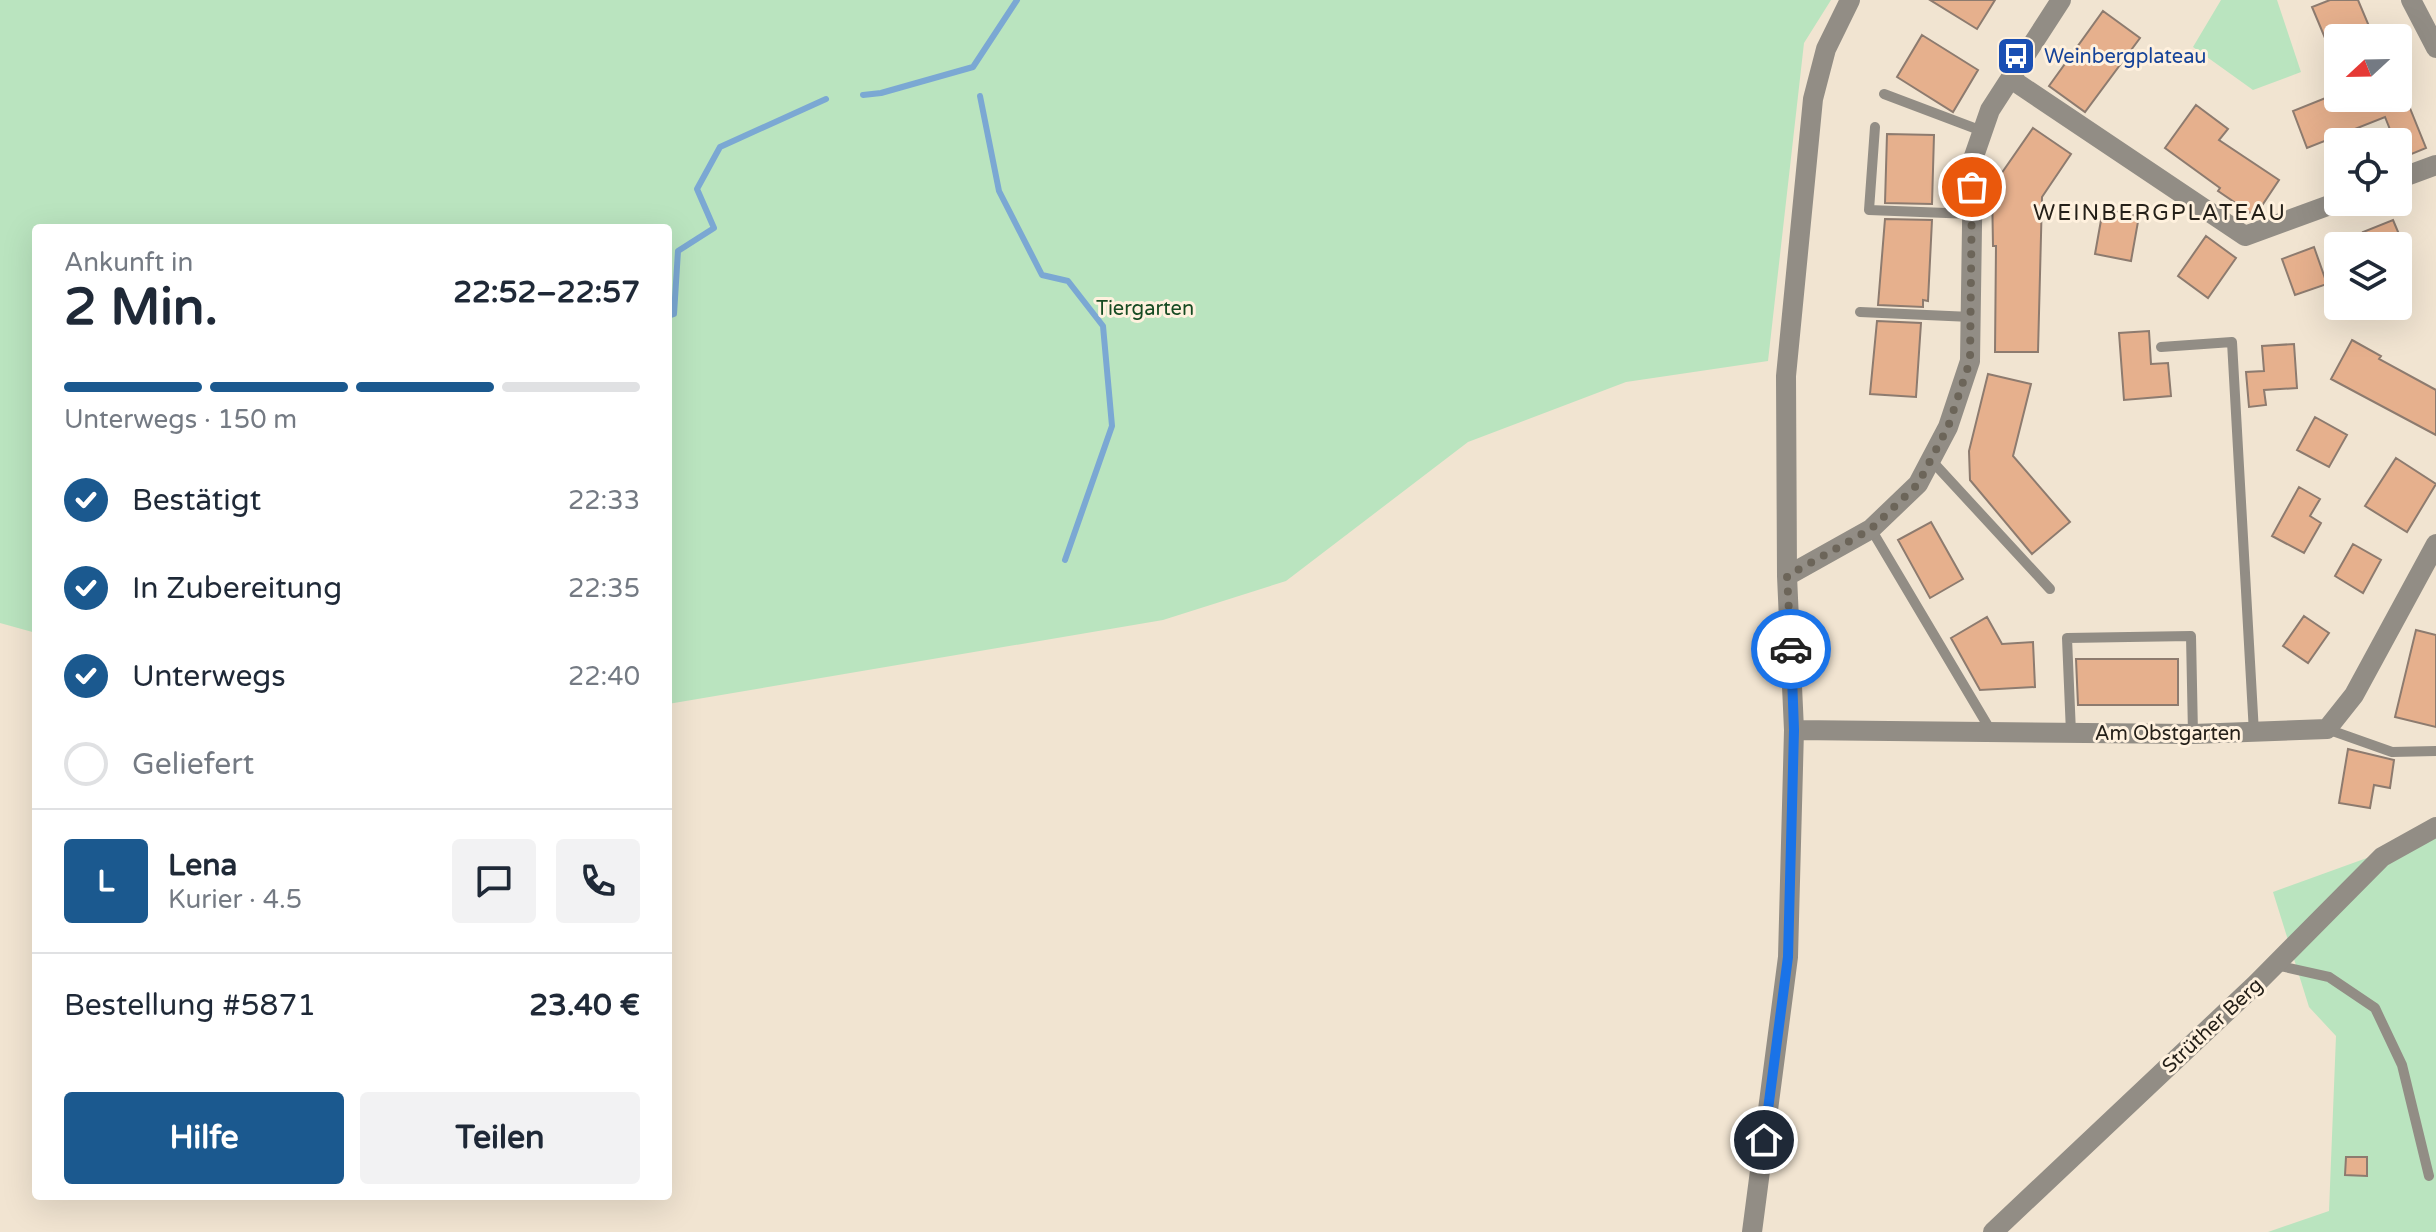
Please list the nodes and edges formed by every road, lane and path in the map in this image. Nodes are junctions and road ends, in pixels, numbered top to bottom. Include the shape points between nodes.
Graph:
1 (1850, 0) edge
2 (2061, 0) edge
3 (2411, 0) edge
4 (2436, 48) edge
5 (2011, 79) junction
6 (1884, 94) dead end
7 (1875, 127) dead end
8 (1982, 131) junction
9 (2436, 165) edge
10 (2412, 174) edge
11 (2324, 207) edge
12 (1972, 214) junction
13 (1860, 312) dead end
14 (1971, 317) junction
15 (2161, 347) dead end
16 (1931, 460) junction
17 (1871, 529) junction
18 (2436, 544) edge
19 (1787, 576) junction
20 (2050, 589) dead end
21 (2327, 729) junction
22 (1794, 730) junction
23 (1992, 733) junction
24 (2071, 733) junction
25 (2254, 733) junction
26 (2193, 734) junction
27 (2436, 751) edge
28 (2436, 827) edge
29 (2276, 965) junction
30 (2429, 1176) dead end
31 (1752, 1232) edge
32 (1993, 1232) edge

1 - 19 street via 1826,49 1813,99 1786,376
2 - 5 street
3 - 4 street
5 - 8 street
5 - 11 street via 2245,236
6 - 8 lane
7 - 12 lane via 1869,210
8 - 12 street via 1973,159
9 - 10 street
12 - 14 street
13 - 14 lane
14 - 16 street via 1970,361
15 - 25 lane via 2232,342
16 - 17 street via 1918,484
16 - 20 lane
17 - 19 street
17 - 23 lane
18 - 21 street via 2354,695
19 - 22 street
21 - 25 street, Am Obstgarten
21 - 27 lane via 2392,752
22 - 23 street, Am Obstgarten
22 - 31 street via 1788,957
23 - 24 street, Am Obstgarten
24 - 26 street, Am Obstgarten
24 - 26 lane via 2067,638 2191,636
25 - 26 street, Am Obstgarten
28 - 29 street, Strüther Berg via 2382,857
29 - 30 lane via 2329,977 2375,1008 2402,1065
29 - 32 street, Strüther Berg

